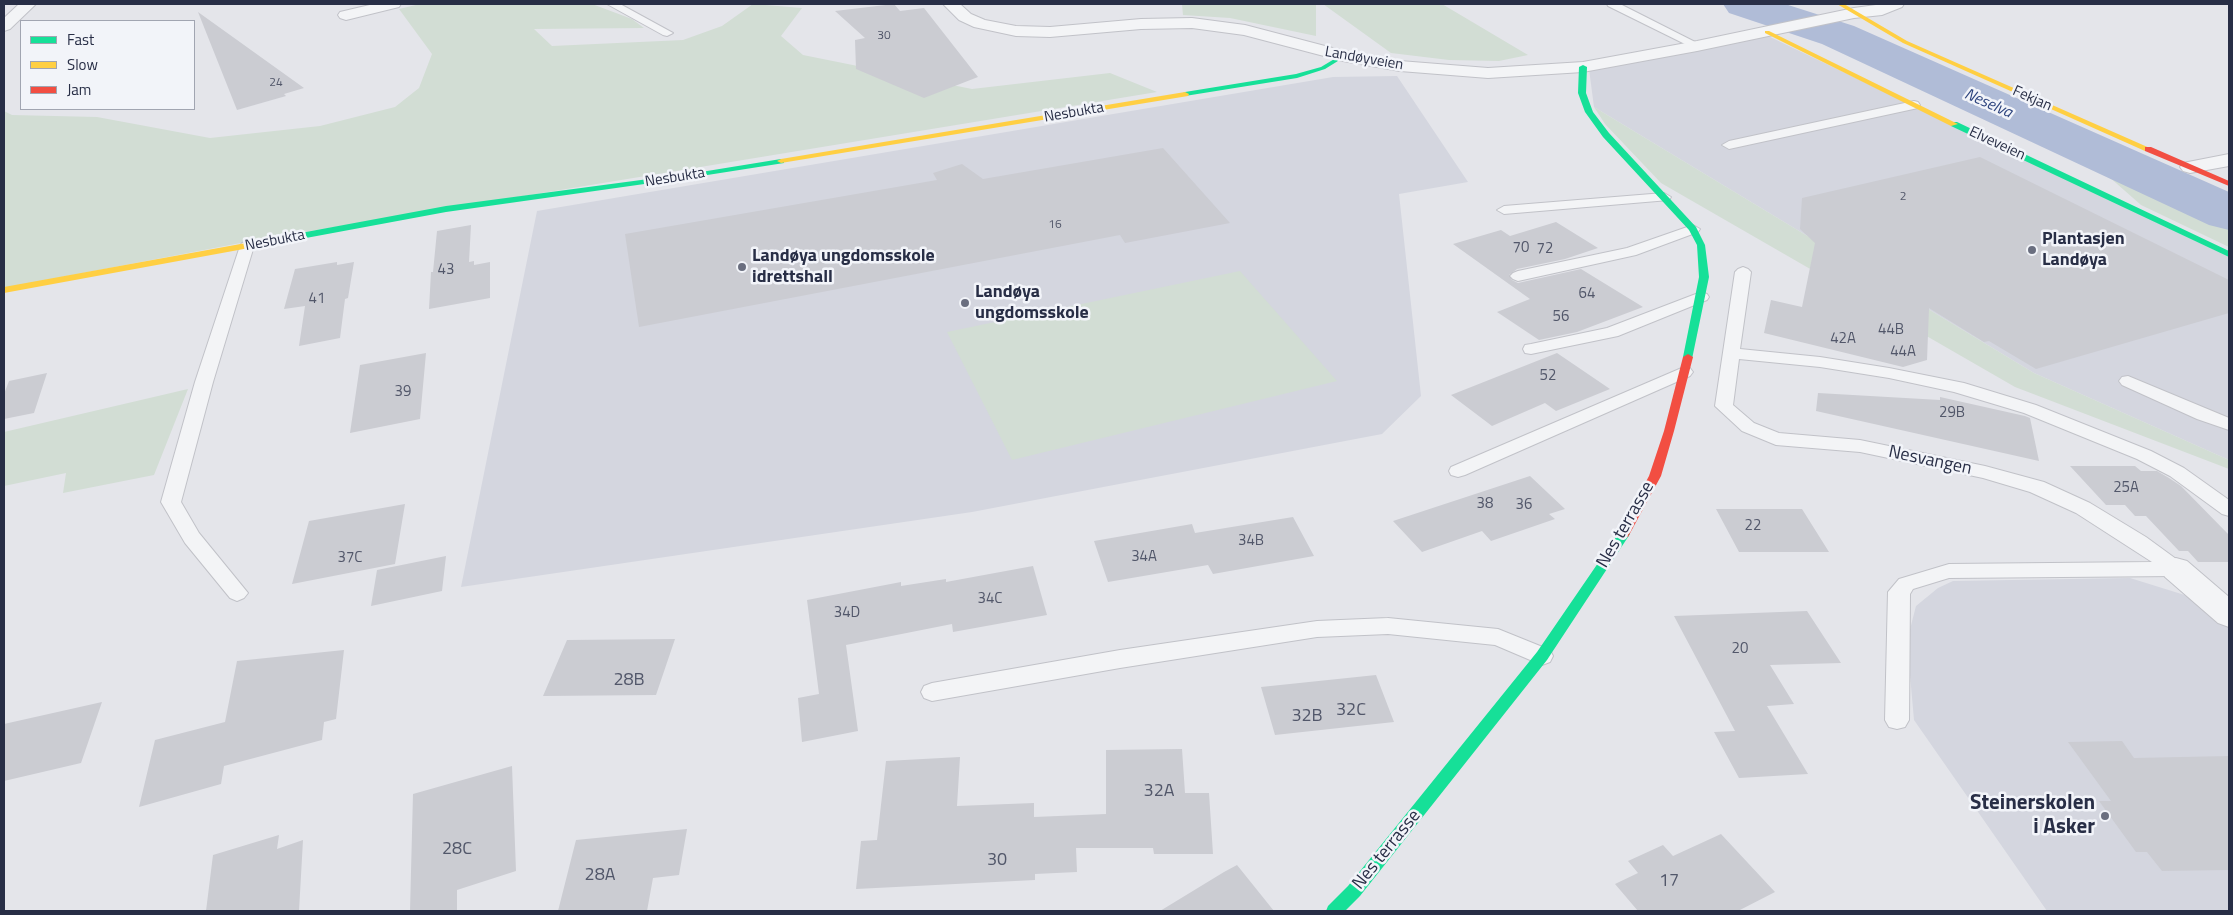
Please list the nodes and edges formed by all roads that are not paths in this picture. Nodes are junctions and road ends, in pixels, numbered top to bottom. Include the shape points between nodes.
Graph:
1 (28, 4) edge
2 (393, 4) edge
3 (612, 4) edge
4 (951, 4) edge
5 (1612, 4) edge
6 (1840, 4) edge
7 (1896, 4) edge
8 (1854, 13) junction
9 (346, 15) dead end
10 (4, 26) edge
11 (1767, 32) junction
12 (667, 33) dead end
13 (1697, 46) junction
14 (1342, 56) junction
15 (1583, 67) junction
16 (1914, 105) junction
17 (1729, 146) dead end
18 (2229, 160) edge
19 (2190, 167) junction
20 (2229, 184) edge
21 (1664, 197) junction
22 (1504, 210) dead end
23 (1693, 229) junction
24 (247, 246) junction
25 (2229, 254) edge
26 (1744, 272) dead end
27 (1518, 276) dead end
28 (4, 290) edge
29 (1701, 297) junction
30 (1531, 350) dead end
31 (1731, 353) junction
32 (1684, 372) junction
33 (2128, 380) dead end
34 (2229, 424) edge
35 (1458, 471) dead end
36 (2229, 508) edge
37 (2176, 569) junction
38 (237, 593) dead end
39 (2229, 615) edge
40 (1542, 656) junction
41 (932, 692) dead end
42 (1897, 720) dead end
43 (1334, 911) edge

1 - 10 street
2 - 9 street
3 - 12 lane
4 - 14 street, Landøyveien via 965,17 980,24 1016,31 1050,32 1192,23 1245,30
5 - 13 lane
6 - 8 street, Fekjan
7 - 8 street via 1882,10
8 - 11 street, Landøyveien
8 - 19 street, Fekjan via 1905,42
11 - 13 street, Landøyveien
11 - 16 street, Elveveien
13 - 15 street, Landøyveien
14 - 15 street, Landøyveien via 1456,72 1525,72
14 - 24 street, Nesbukta via 1323,68 1298,76 692,176 446,209
15 - 21 street, Nes terrasse via 1582,93 1590,112 1606,136
16 - 17 lane
16 - 25 street, Elveveien
18 - 19 street
19 - 20 street, Fekjan
21 - 22 lane
21 - 23 street, Nes terrasse
23 - 27 lane via 1631,252
23 - 29 street, Nes terrasse via 1701,245 1704,277
24 - 28 street, Nesbukta
24 - 38 lane via 204,382 172,502 192,538
26 - 31 lane, Nesvangen
29 - 30 lane via 1612,332
29 - 32 street, Nes terrasse
31 - 36 lane via 1889,373 1958,387 2030,408 2144,454 2177,472
31 - 37 lane, Nesvangen via 1724,406 1748,427 1776,439 1860,446 1985,472 2037,488 2083,508
32 - 35 lane
32 - 40 street, Nes terrasse via 1655,476 1631,524
33 - 34 lane
37 - 39 street, Nesvangen
37 - 42 lane via 1949,571 1906,584 1899,592
40 - 41 lane via 1498,637 1474,634 1388,626 1317,628
40 - 43 street, Nes terrasse via 1354,892

